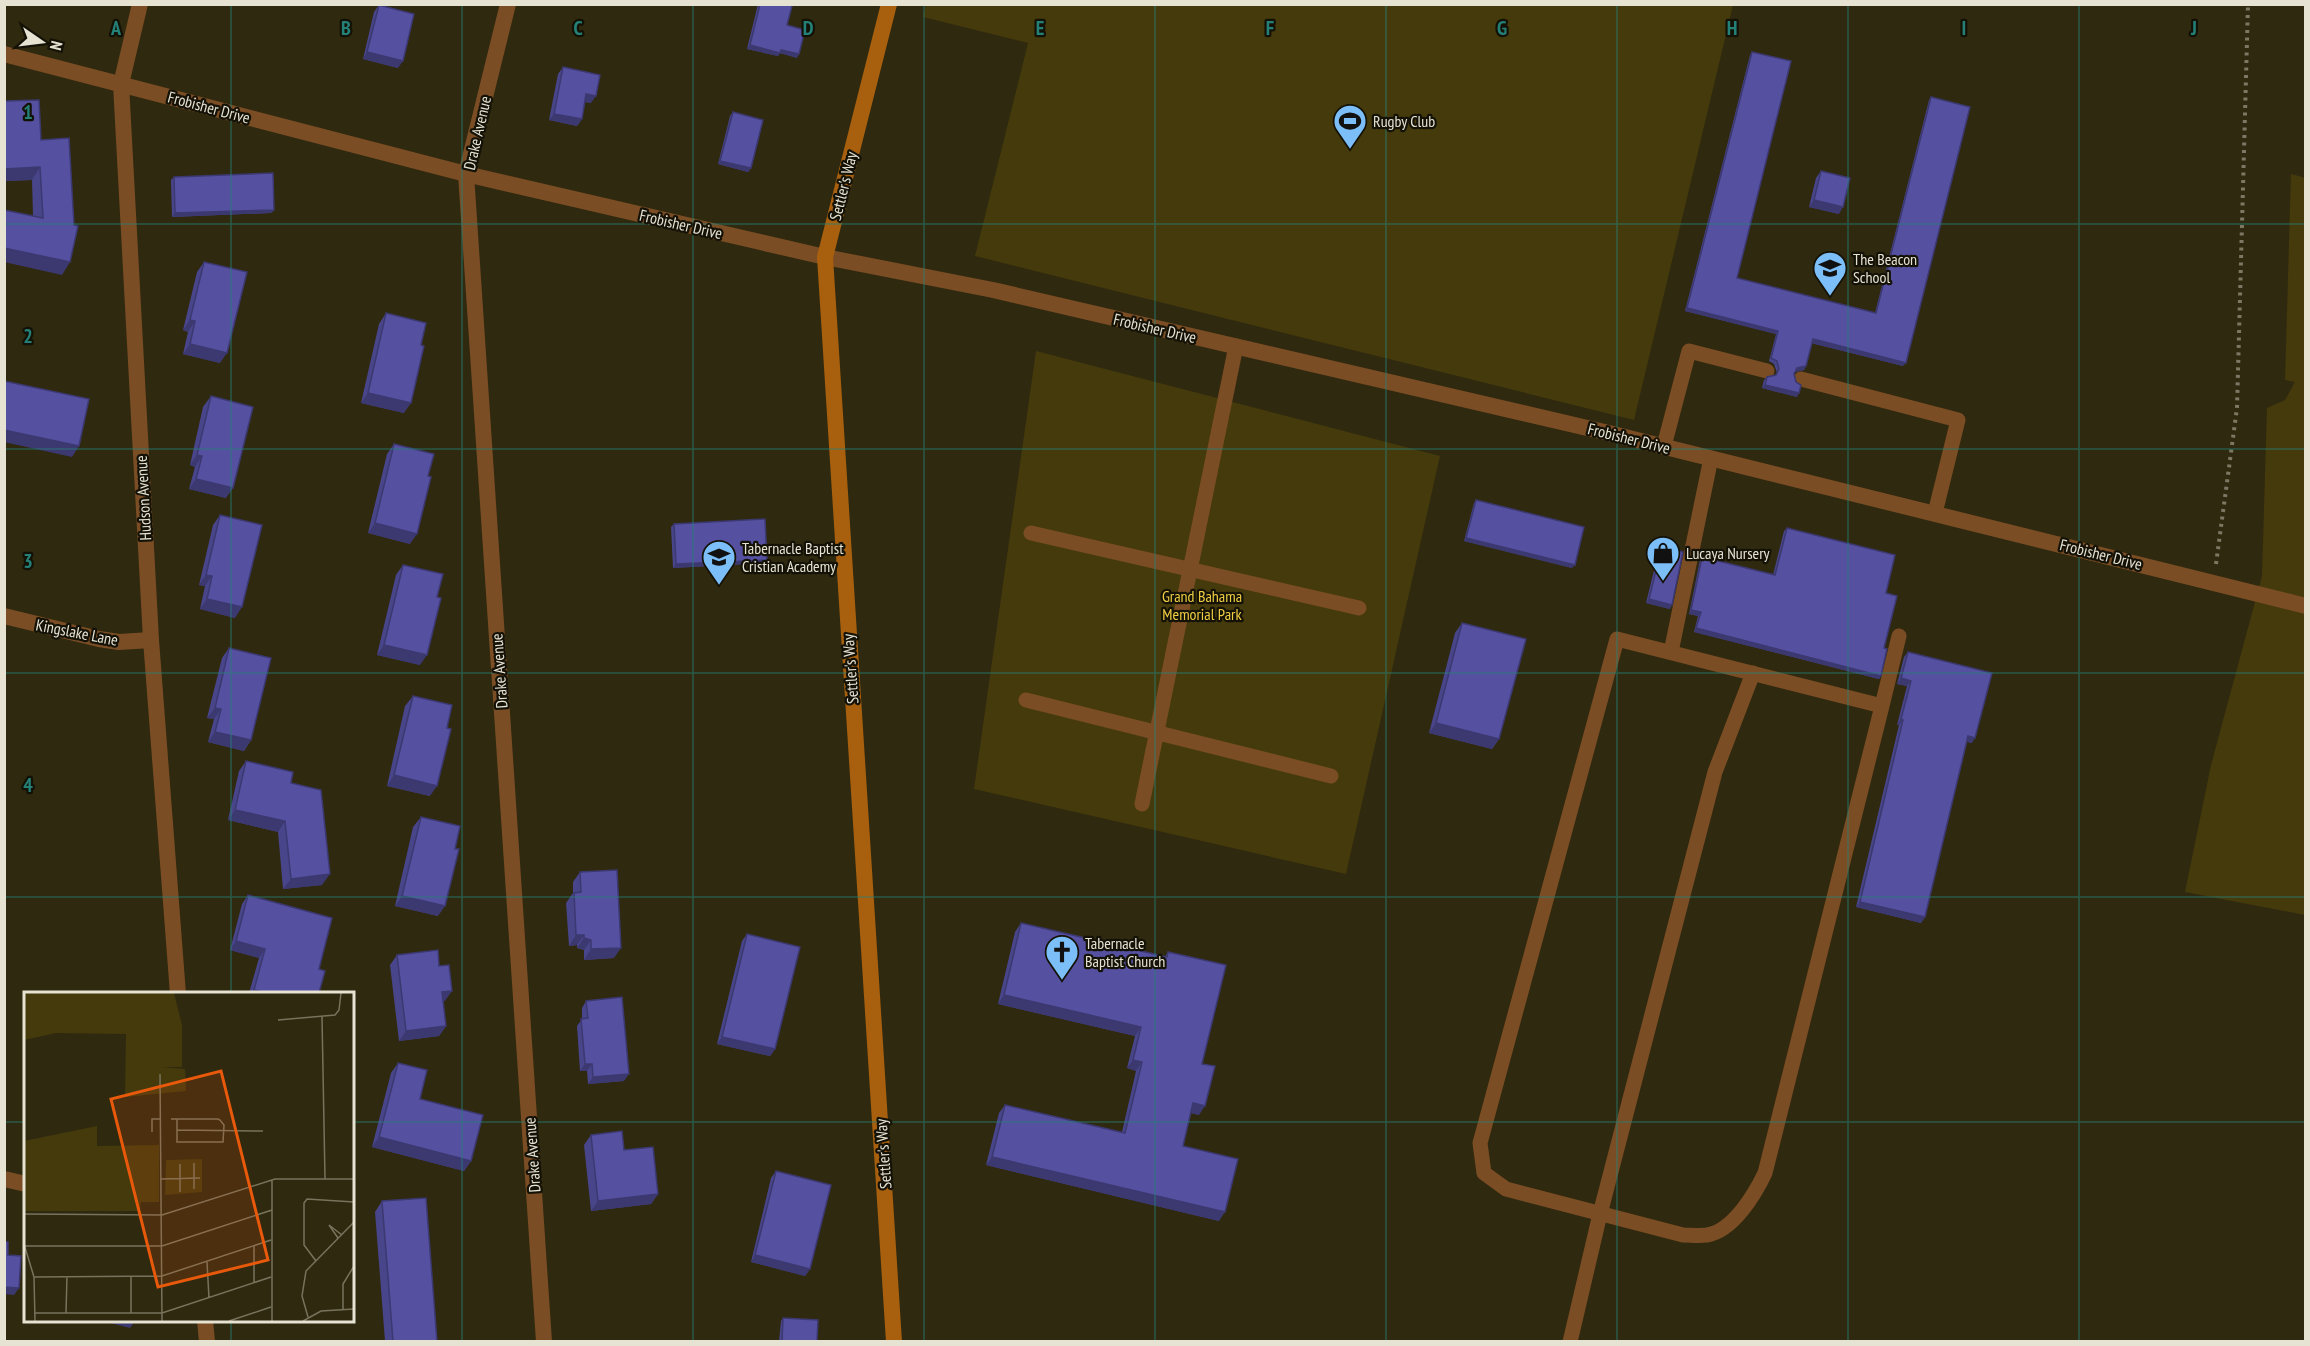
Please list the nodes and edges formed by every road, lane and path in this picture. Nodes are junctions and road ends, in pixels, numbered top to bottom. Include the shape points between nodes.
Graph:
1 (140, 4) edge
2 (508, 4) edge
3 (889, 4) edge
4 (2248, 4) edge
5 (4, 54) edge
6 (121, 84) junction
7 (466, 174) junction
8 (825, 257) junction
9 (1236, 346) junction
10 (1767, 371) dead end
11 (1801, 379) dead end
12 (1664, 446) junction
13 (1711, 458) junction
14 (1935, 513) junction
15 (1031, 533) dead end
16 (1190, 569) junction
17 (2214, 582) junction
18 (2306, 606) edge
19 (1359, 608) dead end
20 (4, 616) edge
21 (1899, 636) dead end
22 (150, 640) junction
23 (1671, 652) junction
24 (1753, 673) junction
25 (1026, 700) dead end
26 (1882, 706) junction
27 (1156, 733) junction
28 (1331, 776) dead end
29 (1142, 804) dead end
30 (178, 992) edge
31 (4, 1179) edge
32 (24, 1184) edge
33 (1600, 1214) junction
34 (205, 1322) edge
35 (207, 1341) edge
36 (544, 1341) edge
37 (894, 1341) edge
38 (1570, 1341) edge

1 - 6 street, Hudson Avenue
2 - 7 street, Drake Avenue
3 - 8 main road, Settler's Way
4 - 17 path via 2237,408
5 - 6 street, Frobisher Drive
6 - 7 street, Frobisher Drive
6 - 22 street, Hudson Avenue
7 - 8 street, Frobisher Drive
7 - 36 street, Drake Avenue
8 - 9 street, Frobisher Drive via 993,290
8 - 37 main road, Settler's Way
9 - 12 street, Frobisher Drive
9 - 16 lane
10 - 12 lane via 1689,351
11 - 14 lane via 1958,420
12 - 13 street, Frobisher Drive
13 - 14 street, Frobisher Drive
13 - 23 lane
14 - 17 street, Frobisher Drive
15 - 16 lane
16 - 19 lane
16 - 27 lane
17 - 18 street, Frobisher Drive
20 - 22 street, Kingslake Lane via 99,639
21 - 26 lane
22 - 30 street, Hudson Avenue
23 - 24 lane
23 - 33 lane via 1617,639 1480,1143 1484,1173 1506,1189
24 - 26 lane
24 - 33 lane via 1715,772
25 - 27 lane
26 - 33 lane via 1765,1173 1752,1198 1732,1221 1710,1235 1683,1235
27 - 28 lane
27 - 29 lane
31 - 32 street
33 - 38 lane
34 - 35 street

